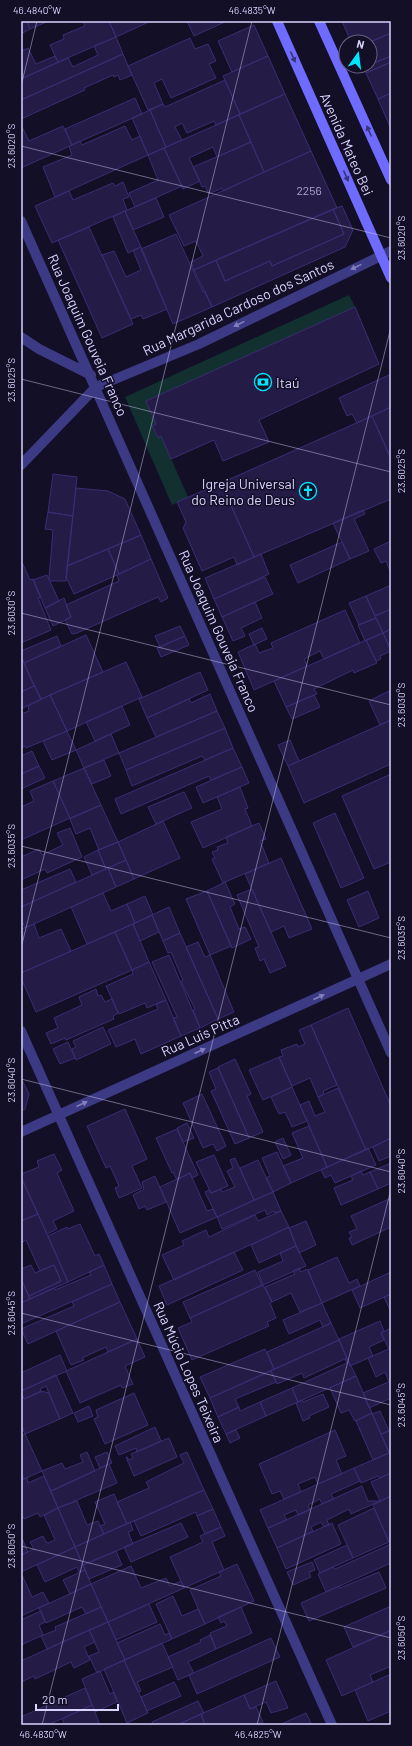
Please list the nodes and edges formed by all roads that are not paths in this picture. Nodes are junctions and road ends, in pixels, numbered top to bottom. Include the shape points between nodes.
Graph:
1 (277, 21) edge
2 (319, 21) edge
3 (391, 180) edge
4 (21, 221) edge
5 (391, 251) edge
6 (381, 255) junction
7 (391, 278) edge
8 (21, 337) edge
9 (91, 375) junction
10 (96, 387) junction
11 (21, 465) edge
12 (391, 964) edge
13 (358, 979) junction
14 (21, 1031) edge
15 (391, 1053) edge
16 (59, 1115) junction
17 (21, 1132) edge
18 (332, 1725) edge

1 -> 6 main road, Avenida Mateo Bei
3 -> 2 main road, Avenida Mateo Bei
4 - 9 street, Rua Joaquim Gouveia Franco
5 - 6 street, Rua Margarida Cardoso dos Santos
6 - 7 main road, Avenida Mateo Bei
6 -> 10 street, Rua Margarida Cardoso dos Santos via 199,344
8 - 9 street
9 - 10 street, Rua Joaquim Gouveia Franco
10 - 11 street
10 - 13 street, Rua Joaquim Gouveia Franco
12 - 13 street, Rua Luis Pitta
13 - 15 street, Rua Joaquim Gouveia Franco
16 -> 13 street, Rua Luis Pitta
14 - 16 street, Rua Múcio Lopes Teixeira
16 - 17 street, Rua Luis Pitta
16 - 18 street, Rua Múcio Lopes Teixeira

